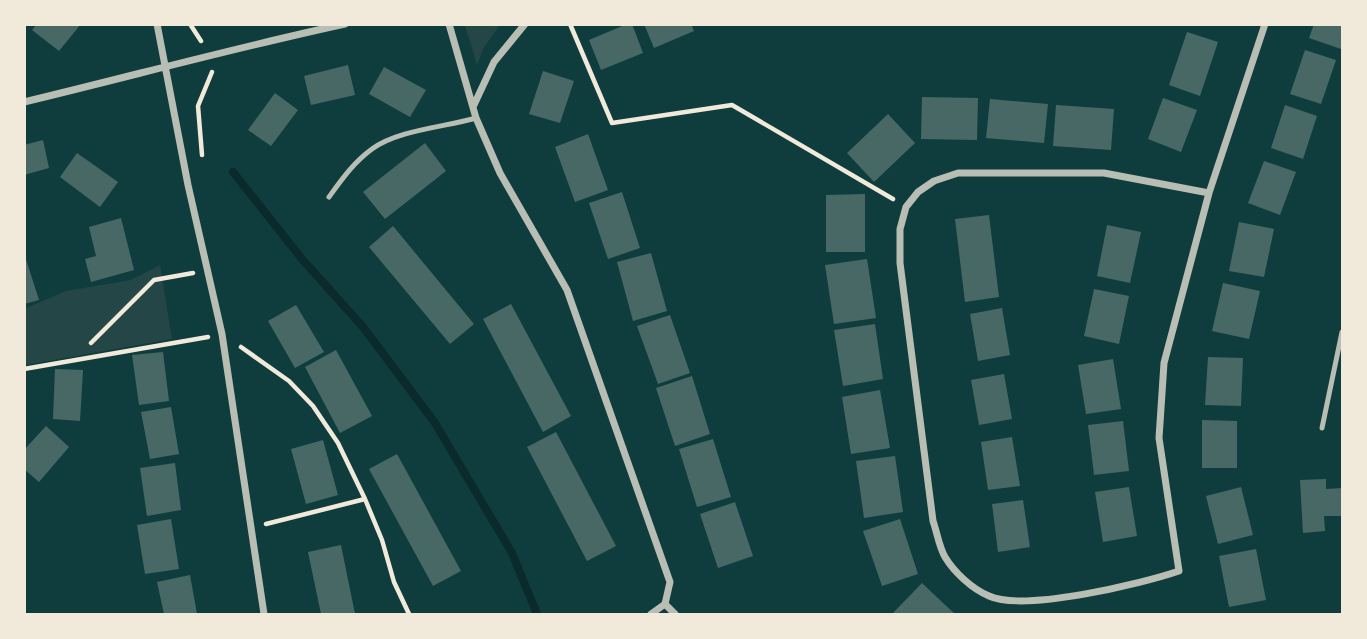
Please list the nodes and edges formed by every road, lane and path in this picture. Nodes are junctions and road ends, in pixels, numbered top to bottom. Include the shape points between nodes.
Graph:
1 (157, 24) edge
2 (190, 24) edge
3 (345, 24) edge
4 (449, 24) edge
5 (525, 24) edge
6 (570, 24) edge
7 (1265, 24) edge
8 (200, 36) dead end
9 (166, 67) junction
10 (24, 102) edge
11 (473, 107) junction
12 (476, 118) junction
13 (1209, 193) junction
14 (329, 197) dead end
15 (906, 207) junction
16 (208, 270) junction
17 (1342, 332) edge
18 (222, 334) junction
19 (91, 343) dead end
20 (24, 369) edge
21 (1322, 428) dead end
22 (365, 499) junction
23 (252, 528) junction
24 (665, 604) junction
25 (264, 614) edge
26 (408, 614) edge
27 (651, 614) edge
28 (675, 614) edge

1 - 9 street
2 - 8 path
3 - 9 street
4 - 11 street
5 - 11 street via 494,62
6 - 15 path via 612,124 732,105
7 - 13 street
9 - 10 street
9 - 16 street
11 - 12 street
12 - 14 lane via 397,137 374,148 351,167
12 - 24 street via 500,173 568,290 670,582
13 - 15 street via 1104,173 958,173 918,191
13 - 15 street via 1162,386 1159,438 1179,571 1082,595 1021,601 990,597 964,580 945,556 933,521 900,263 900,229
16 - 18 street
16 - 19 path via 154,280
17 - 21 lane
18 - 20 path
18 - 22 path via 289,380 313,406 338,443
18 - 23 street
22 - 23 path
22 - 26 path
23 - 25 street
24 - 27 street
24 - 28 street

